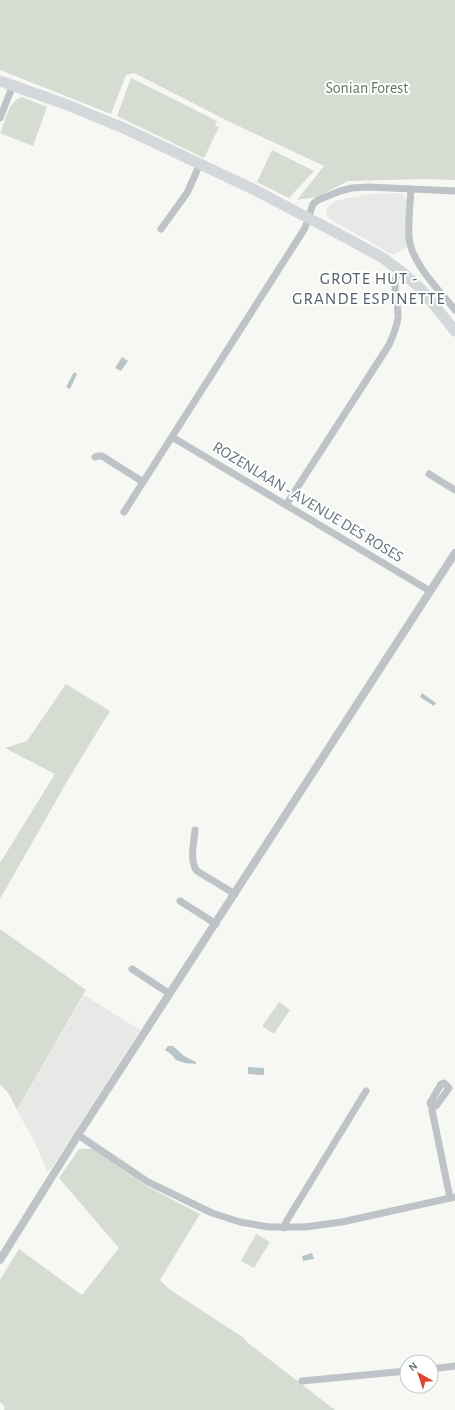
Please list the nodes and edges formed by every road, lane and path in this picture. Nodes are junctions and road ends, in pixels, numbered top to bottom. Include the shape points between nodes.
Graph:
1 (0, 80) edge
2 (13, 85) junction
3 (0, 118) edge
4 (200, 164) junction
5 (411, 189) junction
6 (455, 191) edge
7 (308, 218) junction
8 (161, 229) dead end
9 (399, 270) junction
10 (455, 310) edge
11 (455, 331) edge
12 (172, 437) junction
13 (95, 457) dead end
14 (429, 474) dead end
15 (143, 482) junction
16 (455, 490) edge
17 (286, 505) junction
18 (124, 512) dead end
19 (455, 553) edge
20 (430, 591) junction
21 (195, 830) dead end
22 (235, 894) junction
23 (180, 901) dead end
24 (216, 924) junction
25 (132, 968) dead end
26 (170, 994) junction
27 (366, 1091) dead end
28 (432, 1107) dead end
29 (78, 1135) junction
30 (453, 1197) edge
31 (284, 1228) junction
32 (0, 1260) edge
33 (455, 1366) edge
34 (439, 1367) edge
35 (399, 1372) edge
36 (302, 1381) dead end

1 - 2 main road
2 - 3 street
2 - 4 main road via 110,122
4 - 7 main road
4 - 8 street via 187,193
5 - 6 street
5 - 7 street via 368,187 340,191 312,204
5 - 10 street via 409,235 414,255
7 - 9 main road via 383,258
7 - 12 street via 305,228
9 - 11 main road via 421,289
9 - 17 street via 395,278 398,317 389,345
12 - 15 street
12 - 17 street, ROZENLAAN - AVENUE DES ROSES
13 - 15 street via 102,456
14 - 16 street
15 - 18 street
17 - 20 street, ROZENLAAN - AVENUE DES ROSES
19 - 20 street
20 - 22 street
21 - 22 street via 192,859 197,871
22 - 24 street
23 - 24 street
24 - 26 street
25 - 26 street
26 - 29 street
27 - 31 street
28 - 30 street
29 - 31 street via 148,1182 206,1211 240,1222
29 - 32 street
30 - 31 street via 342,1222 305,1228
33 - 34 street
35 - 36 street

